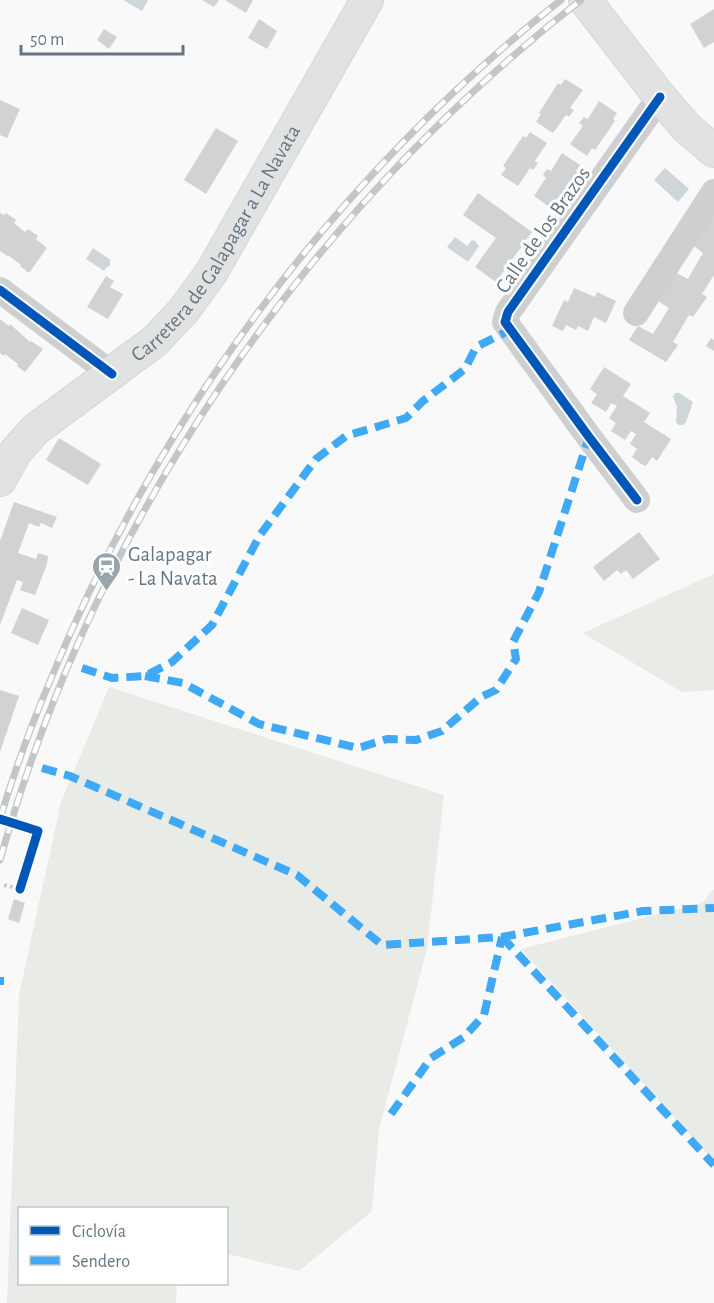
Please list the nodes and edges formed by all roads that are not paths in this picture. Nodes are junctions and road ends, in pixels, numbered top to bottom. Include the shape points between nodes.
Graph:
1 (367, 0) edge
2 (592, 8) edge
3 (660, 97) junction
4 (714, 151) edge
5 (714, 192) edge
6 (0, 290) edge
7 (636, 313) dead end
8 (112, 374) junction
9 (0, 480) edge
10 (637, 501) dead end

1 - 8 main road, Carretera de Galapagar a La Navata via 198,293 155,341
2 - 3 main road
3 - 4 main road
3 - 10 street, Calle de los Brazos via 508,312 505,322
5 - 7 street
6 - 8 street
8 - 9 main road, Carretera de Galapagar a La Navata via 36,429 16,451

